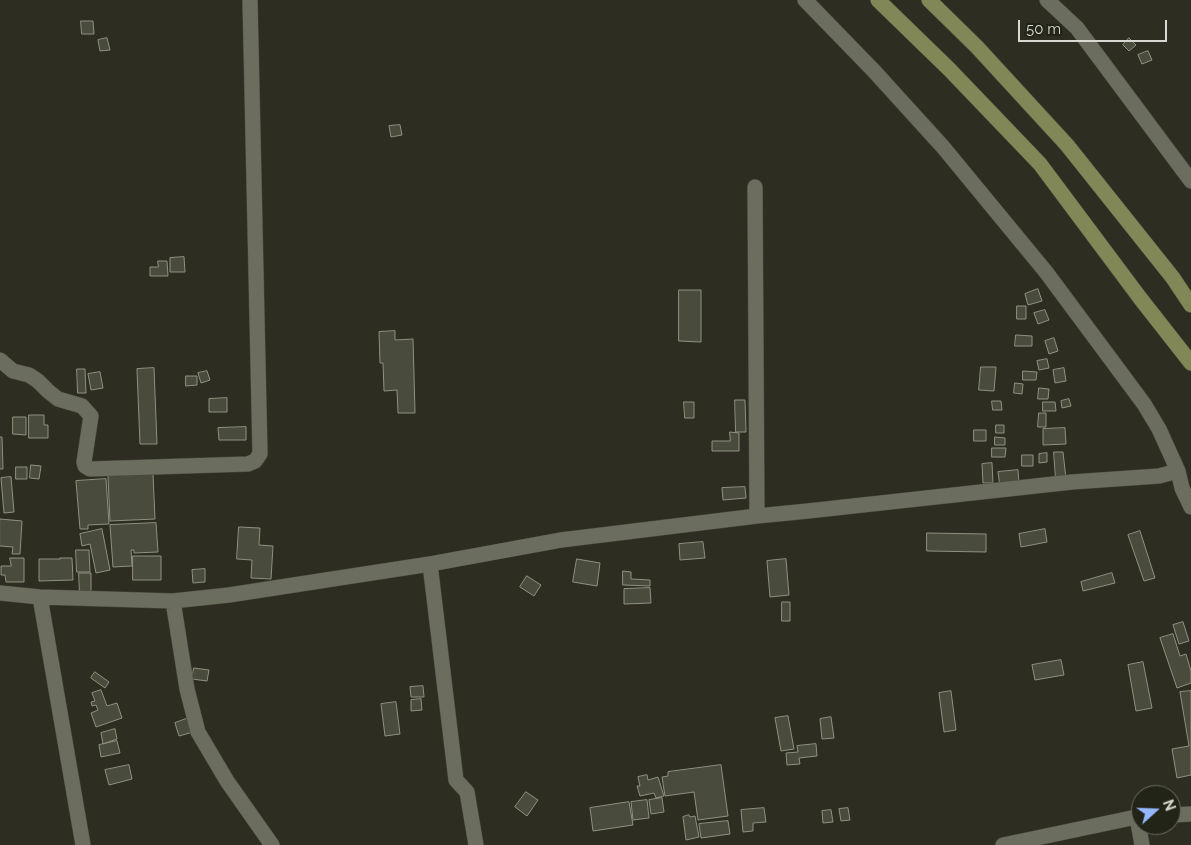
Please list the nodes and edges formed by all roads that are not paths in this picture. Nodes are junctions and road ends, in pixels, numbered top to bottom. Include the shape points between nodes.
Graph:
1 (250, 0) edge
2 (804, 0) edge
3 (878, 0) edge
4 (929, 0) edge
5 (1049, 1) edge
6 (1191, 181) edge
7 (755, 187) dead end
8 (1191, 305) edge
9 (0, 360) edge
10 (1191, 363) edge
11 (1178, 471) junction
12 (1191, 507) edge
13 (757, 516) junction
14 (430, 564) junction
15 (0, 593) edge
16 (40, 597) junction
17 (173, 601) junction
18 (1131, 818) edge
19 (82, 845) edge
20 (272, 845) edge
21 (476, 845) edge
22 (1003, 845) edge

1 - 9 street via 260,454 248,464 90,469 84,462 91,416 82,406 58,399 38,381 14,371
2 - 11 street via 943,147 1046,272 1144,404
3 - 10 main road via 1040,164
4 - 8 main road via 1067,145
5 - 6 street via 1076,28
7 - 13 street
11 - 12 street
11 - 13 street via 1159,476 1072,482
13 - 14 street via 561,540
14 - 17 street
14 - 21 street via 456,780 467,792
15 - 16 street
16 - 17 street
16 - 19 street
17 - 20 street via 187,690 198,732 227,781
18 - 22 street

